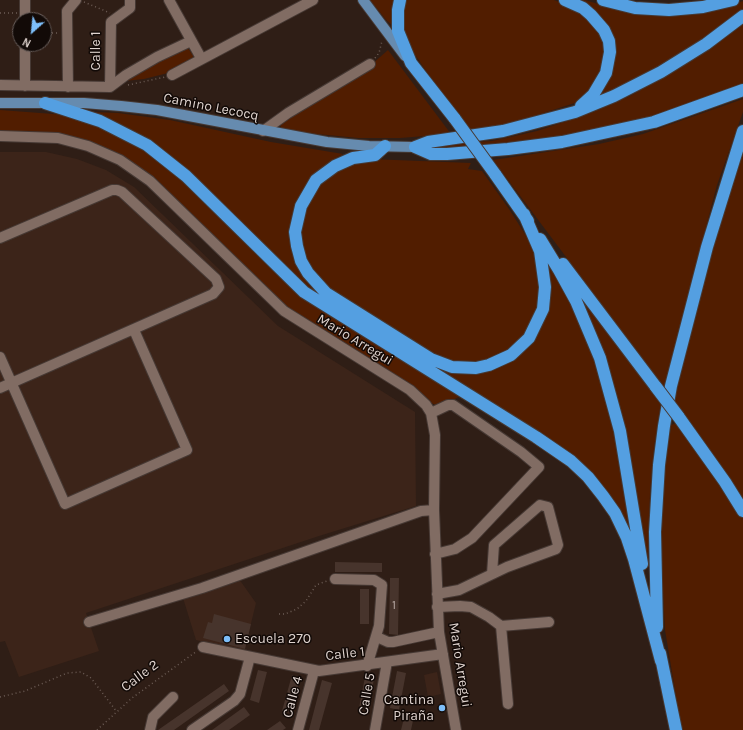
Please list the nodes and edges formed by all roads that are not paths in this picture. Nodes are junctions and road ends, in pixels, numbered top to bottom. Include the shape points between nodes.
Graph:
1 (25, 0) edge
2 (76, 0) edge
3 (130, 0) edge
4 (169, 0) edge
5 (313, 0) edge
6 (363, 0) edge
7 (400, 0) edge
8 (565, 0) edge
9 (603, 0) edge
10 (733, 0) edge
11 (25, 12) edge
12 (743, 16) edge
13 (191, 41) junction
14 (25, 52) edge
15 (201, 58) junction
16 (411, 63) junction
17 (370, 64) road end
18 (172, 75) road end
19 (0, 85) edge
20 (25, 86) junction
21 (68, 87) junction
22 (110, 87) junction
23 (743, 90) edge
24 (0, 103) edge
25 (45, 103) junction
26 (575, 112) junction
27 (263, 131) junction
28 (743, 131) edge
29 (0, 136) edge
30 (385, 146) junction
31 (415, 147) junction
32 (524, 214) junction
33 (0, 238) edge
34 (134, 330) junction
35 (0, 357) edge
36 (11, 383) junction
37 (0, 388) edge
38 (431, 413) junction
39 (434, 510) junction
40 (743, 512) edge
41 (435, 554) junction
42 (492, 574) junction
43 (335, 579) road end
44 (437, 594) junction
45 (438, 607) junction
46 (90, 622) dead end
47 (549, 622) dead end
48 (501, 626) junction
49 (439, 632) junction
50 (377, 637) junction
51 (203, 647) road end
52 (443, 654) junction
53 (250, 658) junction
54 (661, 661) junction
55 (387, 662) junction
56 (367, 666) junction
57 (314, 671) junction
58 (173, 697) dead end
59 (508, 704) dead end
60 (150, 730) edge
61 (192, 730) edge
62 (298, 730) edge
63 (375, 730) edge
64 (456, 730) edge
65 (676, 730) edge

1 - 11 street
2 - 21 street via 67,11
3 - 22 street, Calle 1 via 130,8 111,22
4 - 13 street
5 - 15 street, Camino Lecocq
6 - 16 main road
7 - 16 highway via 398,31
8 - 26 highway via 583,8 598,22 608,41 610,52 602,82 593,95
9 - 10 highway via 635,8 669,10
12 - 26 highway via 706,44 661,72
13 - 15 street
13 - 22 street via 157,57
14 - 20 street
15 - 18 street, Camino Lecocq
16 - 32 highway, bridge
17 - 27 street
19 - 20 street
20 - 21 street
21 - 22 street
23 - 31 highway via 668,118 629,129 562,142 508,150 447,154 431,154
24 - 25 main road, Camino Lecocq
25 - 27 main road, Camino Lecocq via 84,103 157,110
25 - 54 highway via 100,121 148,145 186,176 304,292 571,461 603,496 627,538
26 - 31 highway via 503,131 428,142
27 - 30 main road, Camino Lecocq via 327,142
28 - 54 highway via 707,247 671,386 664,426 655,532 657,623
29 - 38 street, Mario Arregui via 58,138 88,146 120,160 150,181 284,311 416,394
30 - 31 main road, Camino Lecocq
30 - 32 highway via 375,155 353,158 335,166 316,180 301,206 295,232 297,246 308,273 326,293 431,359 452,367 476,368 511,355 529,338 543,309 545,287 540,251
32 - 40 highway, bridge via 678,416
32 - 54 highway via 573,295 602,366 620,431
33 - 34 street via 112,190 122,192 219,282 217,291 213,294
34 - 36 street
34 - 36 street via 188,450 65,504
35 - 36 street
36 - 37 street
38 - 39 street, Mario Arregui via 435,441
38 - 41 street via 448,405 453,406 539,467 472,538 455,549
39 - 41 street, Mario Arregui
39 - 46 street via 421,510 202,588
41 - 44 street, Mario Arregui
42 - 42 street via 556,549 558,545 548,507 540,505 494,545
42 - 44 street via 459,590
43 - 50 street via 380,582 382,585
44 - 45 street, Mario Arregui
45 - 48 street via 472,607
45 - 49 street, Mario Arregui
47 - 48 street
48 - 59 street
49 - 50 street via 393,642
49 - 52 street, Mario Arregui
50 - 56 street
51 - 53 street, Calle 1
52 - 55 street, Calle 1
52 - 64 street, Mario Arregui
53 - 57 street, Calle 1
53 - 61 street via 240,694
54 - 65 highway
55 - 56 street, Calle 1
55 - 63 street, Calle 5
56 - 57 street, Calle 1
57 - 62 street, Calle 4
58 - 60 street via 153,717

